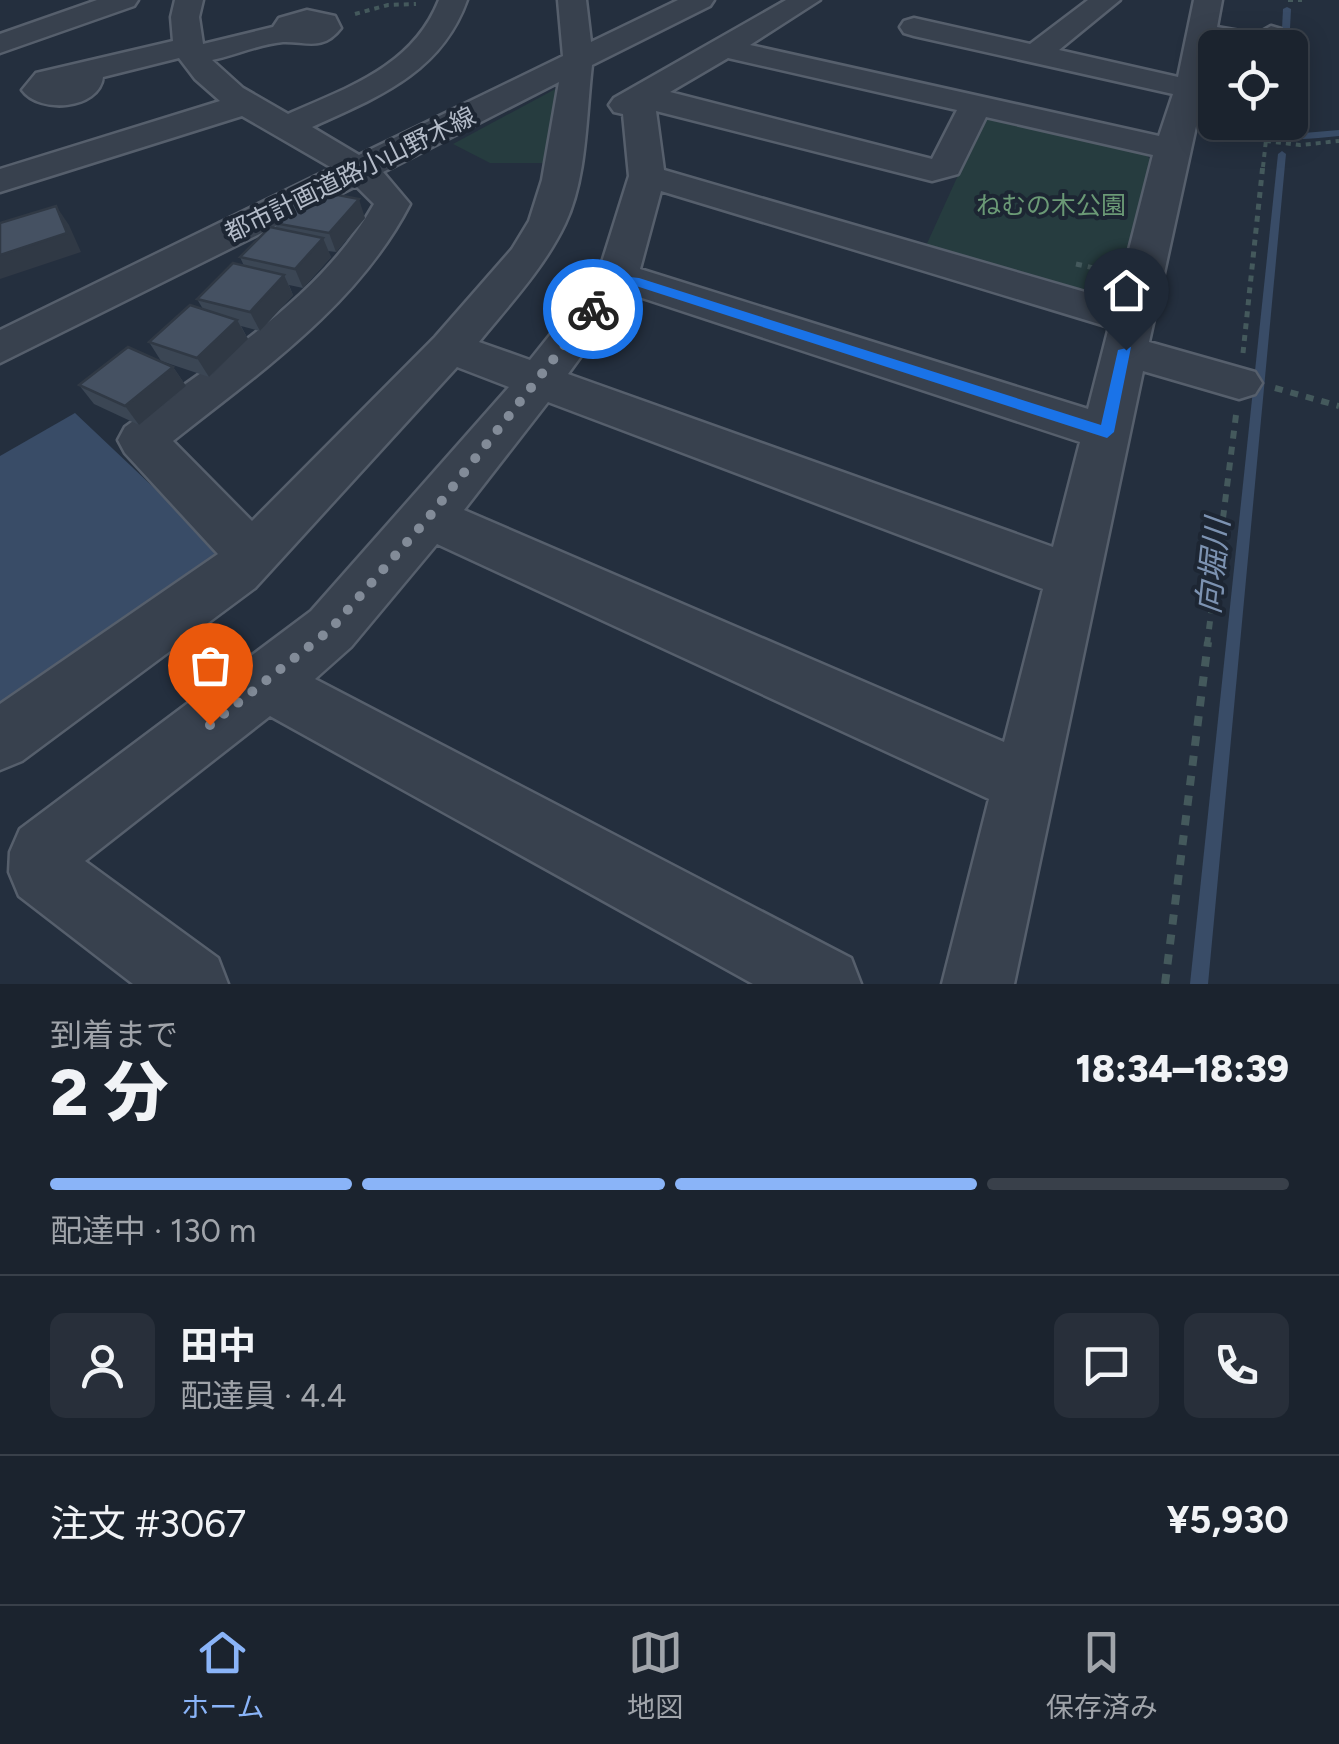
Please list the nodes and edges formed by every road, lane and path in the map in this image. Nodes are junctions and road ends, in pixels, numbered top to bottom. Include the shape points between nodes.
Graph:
1 (124, 0) edge
2 (189, 0) edge
3 (572, 0) edge
4 (700, 0) edge
5 (806, 0) edge
6 (1106, 0) edge
7 (1288, 0) edge
8 (1302, 0) edge
9 (453, 1) edge
10 (940, 9) dead end
11 (1206, 16) edge
12 (325, 22) joint
13 (914, 27) junction
14 (1235, 30) edge
15 (0, 44) edge
16 (721, 47) junction
17 (190, 52) junction
18 (1036, 54) junction
19 (578, 60) junction
20 (81, 75) dead end
21 (852, 77) junction
22 (1191, 90) junction
23 (638, 100) junction
24 (245, 104) junction
25 (976, 104) junction
26 (570, 117) junction
27 (286, 128) junction
28 (1266, 141) joint
29 (1339, 141) edge
30 (1172, 149) junction
31 (358, 170) junction
32 (646, 176) junction
33 (0, 181) edge
34 (617, 278) junction
35 (1129, 335) junction
36 (0, 348) edge
37 (450, 348) junction
38 (539, 381) junction
39 (1240, 384) junction
40 (1339, 406) edge
41 (1107, 432) junction
42 (429, 517) junction
43 (252, 555) junction
44 (1073, 577) junction
45 (266, 683) junction
46 (0, 740) edge
47 (1026, 783) junction
48 (192, 984) edge
49 (825, 984) edge
50 (978, 984) edge
51 (1165, 984) edge

1 - 15 street
2 - 17 street via 182,18
3 - 19 street
4 - 19 street, 都市計画道路小山野木線
5 - 16 street
6 - 18 street
7 - 8 path
9 - 12 path via 388,5
9 - 27 street via 446,24 419,58
10 - 13 street
11 - 14 street
11 - 22 street
12 - 17 street via 327,28 312,36 285,33
13 - 18 street
13 - 21 street
16 - 21 street
16 - 23 street
17 - 20 street
17 - 24 street via 215,84
18 - 22 street
19 - 26 street
19 - 31 street, 都市計画道路小山野木線
21 - 25 street
22 - 30 street
23 - 25 street via 671,102 932,170 946,167
23 - 26 street
23 - 32 street
24 - 27 street
24 - 33 street
25 - 30 street
26 - 37 street via 548,221 528,256
27 - 31 street
28 - 29 path
28 - 39 path
30 - 35 street
31 - 36 street, 都市計画道路小山野木線
31 - 43 street via 388,194 392,204 385,222 312,303 142,440
32 - 34 street
32 - 35 street
34 - 38 street
34 - 41 street
35 - 39 street
35 - 41 street
37 - 38 street
37 - 43 street
38 - 42 street
38 - 44 street
39 - 40 path
39 - 51 path
41 - 44 street
42 - 45 street via 331,629
42 - 47 street
43 - 46 street
44 - 47 street
45 - 48 street via 42,852 43,872
45 - 49 street
47 - 50 street

